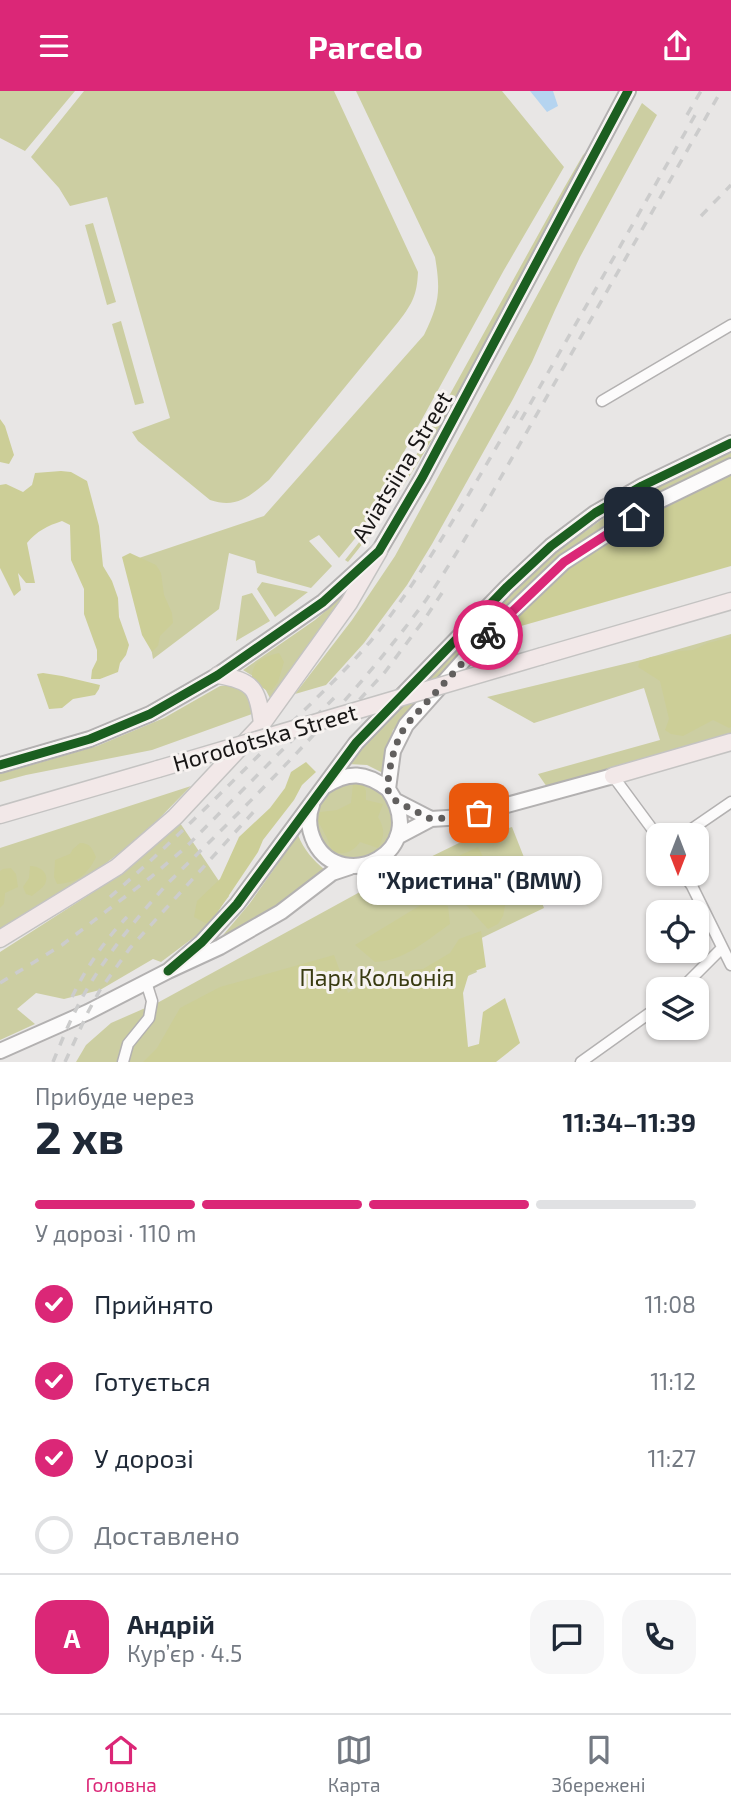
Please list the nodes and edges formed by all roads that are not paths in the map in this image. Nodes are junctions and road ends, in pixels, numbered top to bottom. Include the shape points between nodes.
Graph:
1 (628, 91) edge
2 (731, 325) edge
3 (602, 401) dead end
4 (731, 443) edge
5 (731, 466) edge
6 (379, 551) junction
7 (731, 601) edge
8 (218, 675) junction
9 (262, 724) junction
10 (731, 741) edge
11 (0, 765) edge
12 (613, 776) junction
13 (317, 795) junction
14 (392, 795) junction
15 (731, 802) edge
16 (0, 815) edge
17 (431, 819) junction
18 (647, 823) edge
19 (700, 823) edge
20 (397, 837) junction
21 (352, 866) junction
22 (692, 886) edge
23 (0, 939) edge
24 (722, 948) junction
25 (731, 965) edge
26 (168, 971) junction
27 (693, 977) edge
28 (146, 982) junction
29 (646, 1016) edge
30 (0, 1051) edge
31 (123, 1062) edge
32 (581, 1062) edge

1 - 6 street, Aviatsiina Street
2 - 3 street
4 - 13 street via 642,486 551,546 356,743
5 - 14 street via 657,502 564,562 479,643 398,737 393,751
6 - 8 street, Aviatsiina Street via 323,602
6 - 9 main road via 349,603
7 - 16 main road, Horodotska Street, bridge
8 - 9 main road via 251,686 260,701
8 - 11 street, Aviatsiina Street via 150,714 90,739
9 - 23 main road via 175,817 117,867
10 - 12 main road
12 - 17 street via 463,817
12 - 18 street
13 - 14 street via 324,786 350,775 376,781
13 - 21 street via 310,809 311,836 327,857
13 - 26 street via 237,904
14 - 17 street
14 - 20 street via 400,813
15 - 19 street
17 - 20 street
20 - 21 street via 379,859
21 - 26 street via 332,873 271,918
22 - 24 street
24 - 25 street
24 - 27 street
26 - 28 street
28 - 30 street
28 - 31 street via 152,1001 149,1017 128,1044
29 - 32 street

